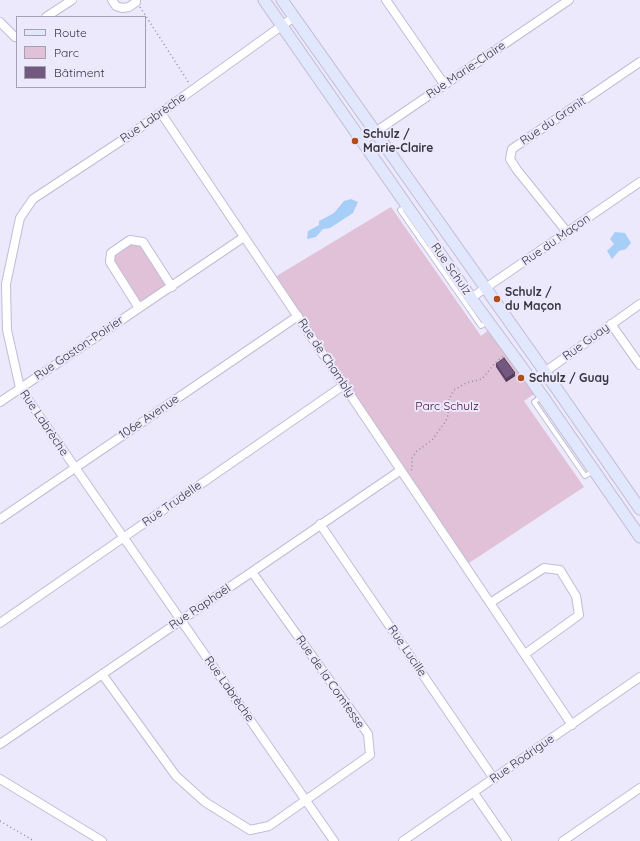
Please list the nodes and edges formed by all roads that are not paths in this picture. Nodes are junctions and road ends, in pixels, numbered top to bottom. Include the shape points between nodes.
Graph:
1 (72, 0) edge
2 (112, 0) edge
3 (264, 0) edge
4 (282, 0) edge
5 (386, 0) edge
6 (570, 0) edge
7 (136, 1) edge
8 (48, 16) edge
9 (294, 18) junction
10 (0, 22) edge
11 (282, 26) junction
12 (16, 37) edge
13 (640, 62) edge
14 (444, 84) junction
15 (161, 113) junction
16 (375, 133) junction
17 (362, 141) junction
18 (640, 182) edge
19 (407, 206) junction
20 (436, 220) junction
21 (423, 229) junction
22 (567, 232) junction
23 (244, 237) junction
24 (3, 284) edge
25 (172, 287) junction
26 (485, 289) junction
27 (472, 298) junction
28 (640, 304) edge
29 (139, 308) junction
30 (298, 316) junction
31 (488, 321) junction
32 (611, 324) junction
33 (640, 365) edge
34 (544, 372) junction
35 (532, 381) junction
36 (344, 385) junction
37 (20, 388) junction
38 (0, 402) edge
39 (75, 468) junction
40 (613, 470) junction
41 (403, 473) junction
42 (597, 475) junction
43 (640, 509) edge
44 (0, 519) edge
45 (320, 524) junction
46 (640, 537) edge
47 (123, 538) junction
48 (252, 572) junction
49 (490, 603) junction
50 (180, 620) junction
51 (0, 623) edge
52 (525, 654) junction
53 (102, 674) junction
54 (640, 677) edge
55 (572, 724) junction
56 (0, 744) edge
57 (494, 778) junction
58 (0, 779) edge
59 (640, 788) edge
60 (474, 792) junction
61 (306, 800) junction
62 (102, 841) edge
63 (334, 841) edge
64 (404, 841) edge
65 (507, 841) edge
66 (563, 841) edge

1 - 8 street
2 - 7 street via 116,6 122,8 129,7
3 - 11 street, Rue Schulz
4 - 9 street, Rue Schulz
5 - 14 street
6 - 14 street, Rue Marie-Claire
9 - 11 street, Rue Labrèche
9 - 16 street, Rue Schulz
10 - 12 street
11 - 15 street, Rue Labrèche
11 - 17 street, Rue Schulz
13 - 22 street, Rue du Granit via 512,149 510,159 517,170
14 - 16 street, Rue Marie-Claire
15 - 23 street, Rue de Chambly
15 - 24 street, Rue Labrèche via 32,199 20,218
16 - 17 street, Rue Marie-Claire
16 - 20 street, Rue Schulz
17 - 19 street, Rue Schulz
18 - 22 street, Rue du Maçon
19 - 21 street, Rue Schulz
19 - 31 lane via 400,210 481,326
20 - 21 street
20 - 26 street, Rue Schulz
21 - 27 street, Rue Schulz
22 - 26 street, Rue du Maçon
23 - 25 street, Rue Gaston-Poirier
23 - 30 street, Rue de Chambly
24 - 37 street, Rue Labrèche via 7,330
25 - 29 street, Rue Gaston-Poirier
25 - 29 street via 143,242 130,240 111,253 110,262
26 - 27 street, Rue du Maçon
26 - 34 street, Rue Schulz
27 - 31 street, Rue Schulz
28 - 32 street, Rue Guay
29 - 37 street, Rue Gaston-Poirier
30 - 36 street, Rue de Chambly
30 - 39 street, 106e Avenue
31 - 35 street, Rue Schulz
32 - 33 street
32 - 34 street, Rue Guay
34 - 35 street, Rue Guay
34 - 40 street, Rue Schulz
35 - 42 street, Rue Schulz
36 - 41 street, Rue de Chambly
36 - 47 street, Rue Trudelle
37 - 38 street, Rue Gaston-Poirier
37 - 39 street, Rue Labrèche
39 - 44 street, 106e Avenue
39 - 47 street, Rue Labrèche
40 - 42 street
40 - 43 street, Rue Schulz
41 - 45 street, Rue Raphaël
41 - 49 street, Rue de Chambly
42 - 46 street, Rue Schulz
45 - 48 street, Rue Raphaël
45 - 57 street, Rue Lucille
47 - 50 street, Rue Labrèche
47 - 51 street, Rue Trudelle
48 - 50 street, Rue Raphaël
48 - 61 street, Rue de la Comtesse via 368,734 370,755
49 - 52 street, Rue de Chambly
49 - 52 street via 544,568 560,570 576,596 579,615
50 - 53 street, Rue Raphaël
50 - 61 street, Rue Labrèche
52 - 55 street, Rue de Chambly
53 - 56 street, Rue Raphaël
53 - 61 street, Rue de la Comtesse via 176,776 205,802 250,830 269,826
54 - 55 street, Rue Rodrigue
55 - 57 street, Rue Rodrigue
57 - 60 street, Rue Rodrigue
58 - 62 street
59 - 66 street
60 - 64 street, Rue Rodrigue
60 - 65 street
61 - 63 street, Rue Labrèche

